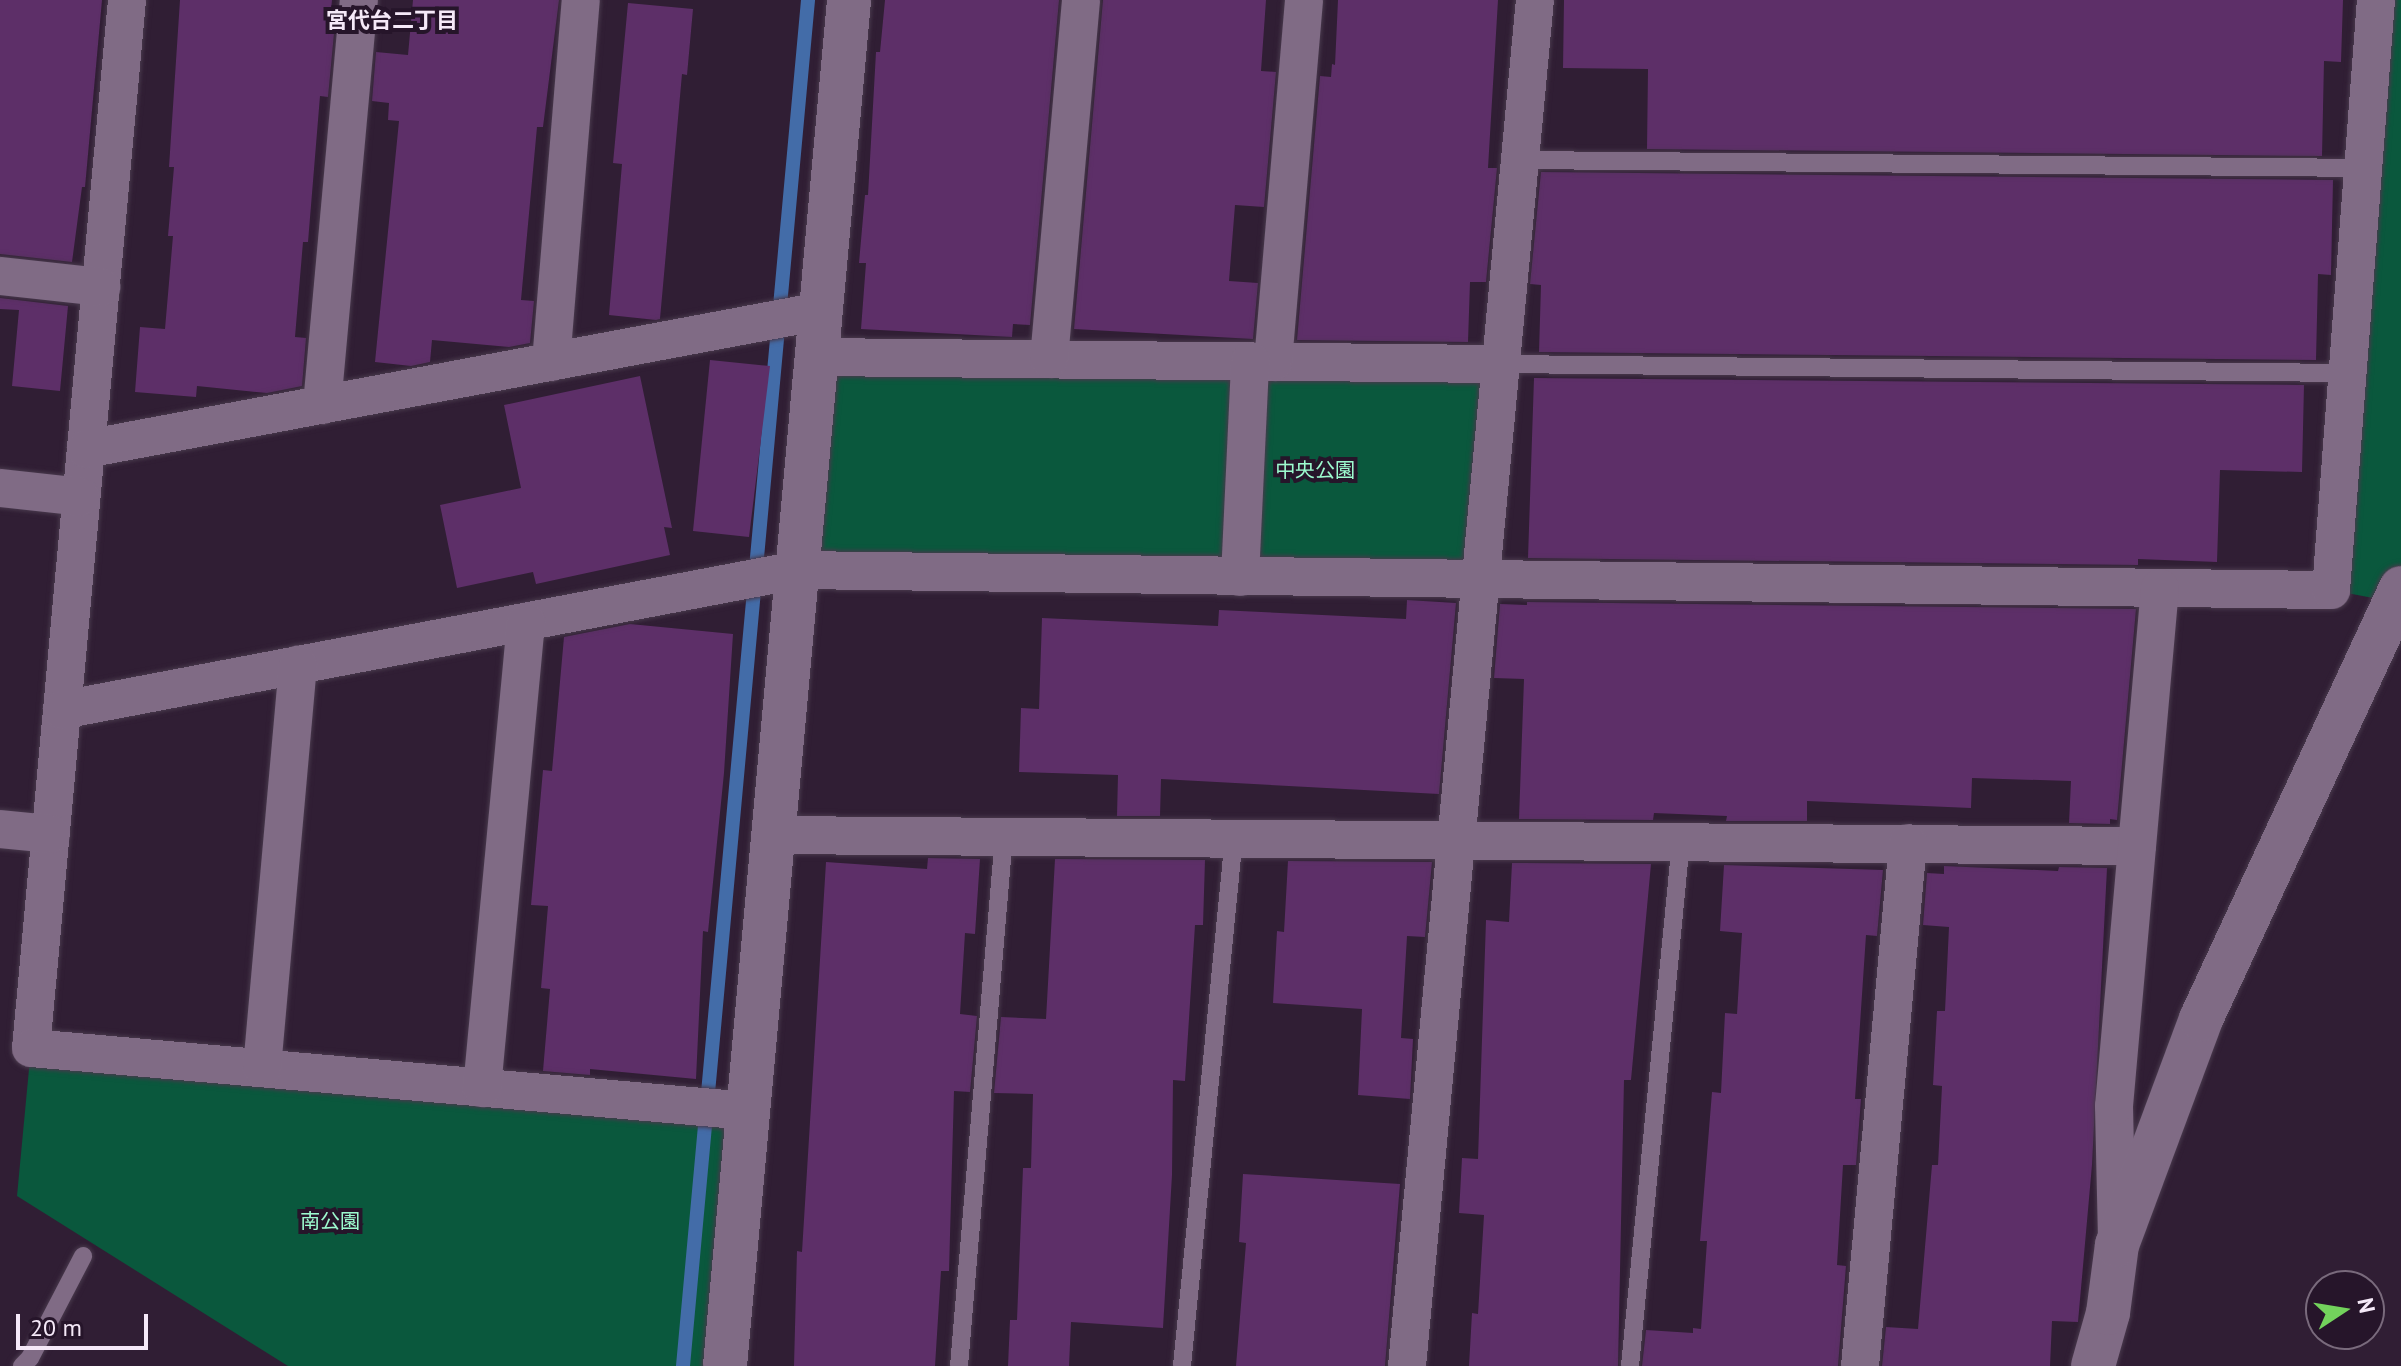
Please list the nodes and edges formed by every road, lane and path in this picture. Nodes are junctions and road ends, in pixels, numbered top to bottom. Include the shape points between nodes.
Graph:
1 (127, 0) edge
2 (359, 0) edge
3 (581, 0) edge
4 (849, 0) edge
5 (1081, 0) edge
6 (1304, 0) edge
7 (1535, 0) edge
8 (2376, 0) edge
9 (1520, 160) junction
10 (2363, 168) junction
11 (0, 276) edge
12 (101, 287) junction
13 (821, 311) junction
14 (816, 357) junction
15 (1049, 359) junction
16 (1261, 361) junction
17 (551, 362) junction
18 (1501, 364) junction
19 (2348, 373) junction
20 (322, 405) junction
21 (86, 449) junction
22 (0, 488) edge
23 (81, 497) junction
24 (797, 570) junction
25 (1240, 577) junction
26 (1481, 581) junction
27 (2160, 588) junction
28 (2401, 588) edge
29 (526, 622) junction
30 (298, 665) junction
31 (62, 710) junction
32 (0, 829) edge
33 (51, 834) junction
34 (773, 835) junction
35 (1004, 836) junction
36 (1234, 837) junction
37 (1459, 839) junction
38 (1681, 841) junction
39 (1908, 843) junction
40 (2137, 846) junction
41 (262, 1068) junction
42 (482, 1088) junction
43 (748, 1111) junction
44 (2117, 1245) junction
45 (83, 1256) dead end
46 (22, 1366) edge
47 (725, 1366) edge
48 (959, 1366) edge
49 (1182, 1366) edge
50 (1407, 1366) edge
51 (1630, 1366) edge
52 (1860, 1366) edge
53 (2093, 1366) edge

1 - 12 street
2 - 20 street
3 - 17 street
4 - 13 street
5 - 15 street
6 - 16 street
7 - 9 street
8 - 10 street
9 - 10 lane
9 - 18 street
10 - 19 street
11 - 12 street
12 - 21 street
13 - 14 street
13 - 17 street
14 - 15 street
14 - 24 street
15 - 16 street
16 - 18 street
16 - 25 street
17 - 20 street
18 - 19 lane
18 - 26 street
19 - 27 street via 2331,590
20 - 21 street
21 - 23 street
22 - 23 street
23 - 31 street
24 - 25 street
24 - 29 street
24 - 34 street
25 - 26 street
26 - 27 street
26 - 37 street
27 - 40 street
28 - 44 street via 2201,1019
29 - 30 street
29 - 42 street
30 - 31 street
30 - 41 street
31 - 33 street
32 - 33 street
33 - 41 street via 31,1048
34 - 35 street
34 - 43 street
35 - 36 street
35 - 48 lane
36 - 37 street
36 - 49 lane
37 - 38 street
37 - 50 street
38 - 39 street
38 - 51 lane
39 - 40 street
39 - 52 street
40 - 44 street via 2114,1106
41 - 42 street
42 - 43 street
43 - 47 street
44 - 53 street via 2108,1313
45 - 46 lane

